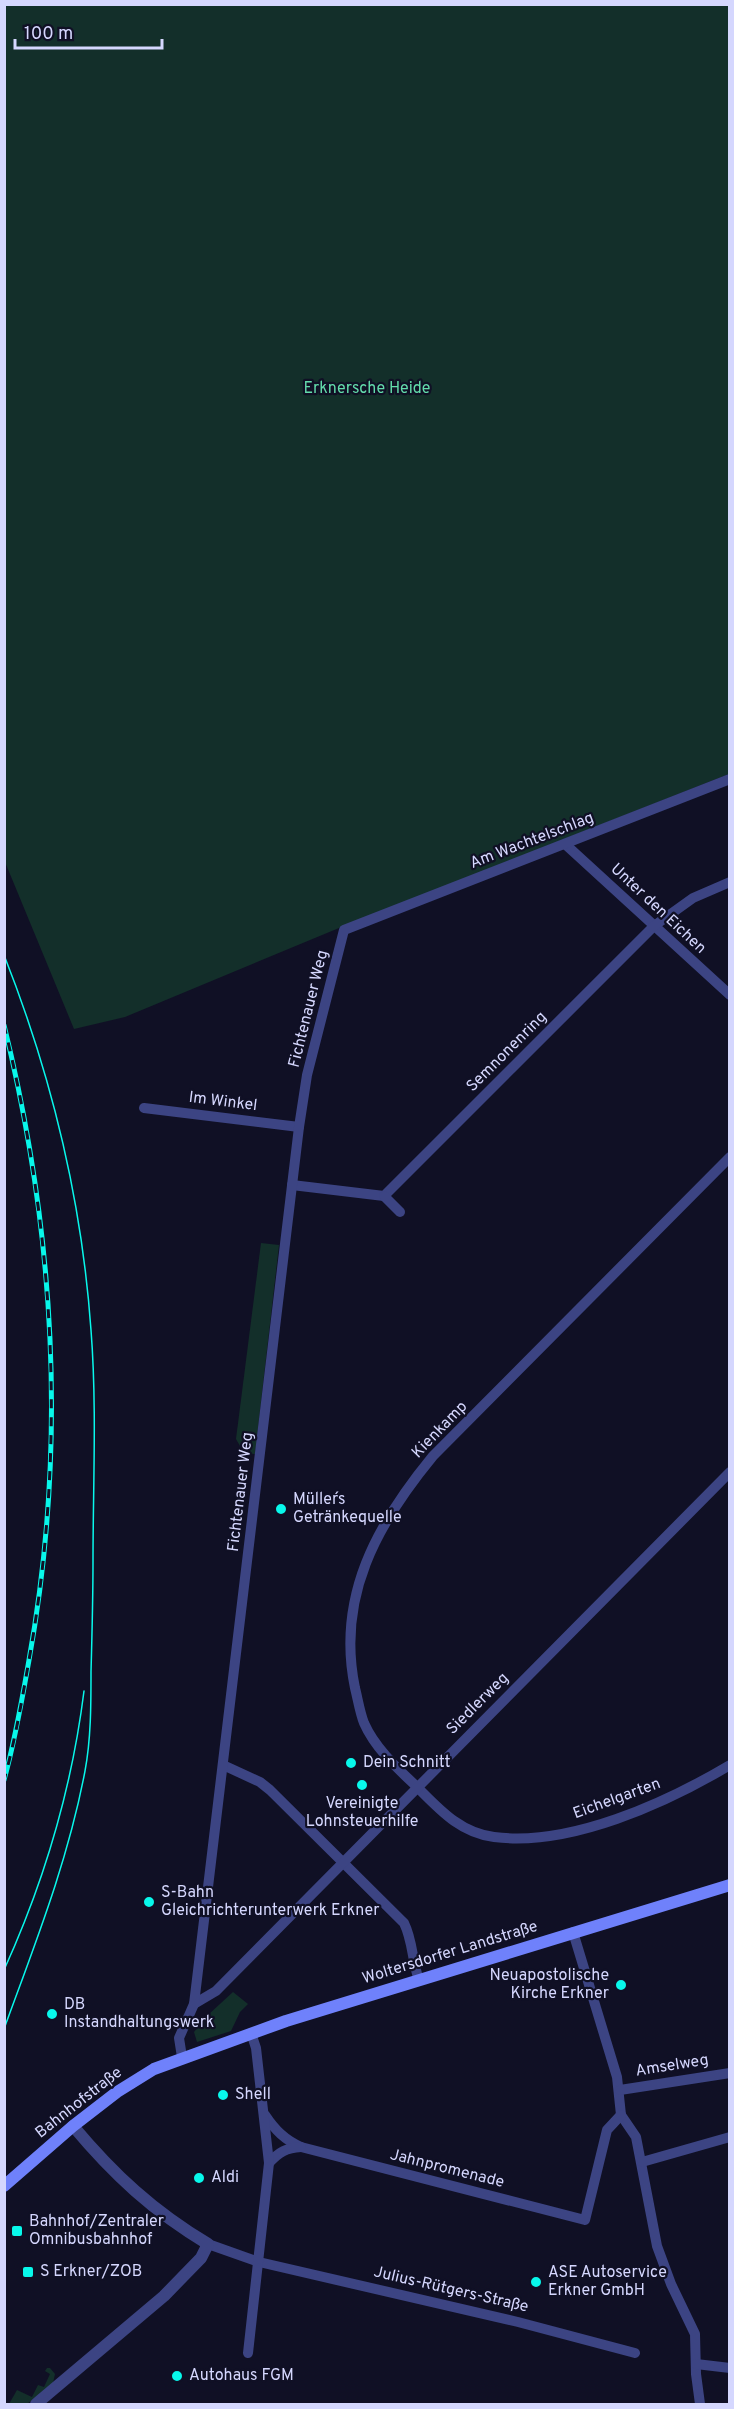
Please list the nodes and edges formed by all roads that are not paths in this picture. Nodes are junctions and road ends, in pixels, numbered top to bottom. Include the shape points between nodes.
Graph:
1 (729, 779) edge
2 (566, 844) junction
3 (729, 882) edge
4 (654, 926) junction
5 (344, 930) joint
6 (729, 995) edge
7 (144, 1108) dead end
8 (299, 1127) junction
9 (729, 1157) edge
10 (292, 1185) junction
11 (384, 1196) junction
12 (400, 1212) dead end
13 (729, 1472) edge
14 (222, 1765) junction
15 (729, 1765) edge
16 (417, 1787) junction
17 (343, 1863) junction
18 (729, 1885) edge
19 (573, 1932) junction
20 (419, 1980) junction
21 (194, 2004) junction
22 (251, 2033) junction
23 (182, 2057) junction
24 (729, 2073) edge
25 (620, 2090) junction
26 (265, 2115) junction
27 (621, 2115) junction
28 (73, 2126) junction
29 (729, 2137) edge
30 (301, 2147) junction
31 (642, 2162) junction
32 (270, 2163) junction
33 (4, 2186) edge
34 (208, 2244) junction
35 (259, 2262) junction
36 (248, 2353) dead end
37 (635, 2353) dead end
38 (696, 2364) junction
39 (729, 2368) edge
40 (36, 2404) edge
41 (700, 2404) edge

1 - 2 street, Am Wachtelschlag
2 - 4 street, Unter den Eichen
2 - 5 street, Am Wachtelschlag
3 - 4 street, Semnonenring via 693,898
4 - 6 street, Unter den Eichen
4 - 11 street, Semnonenring
5 - 8 street, Fichtenauer Weg via 307,1075
7 - 8 street, Im Winkel
8 - 10 street, Fichtenauer Weg
9 - 16 street, Kienkamp via 433,1456 385,1524 355,1596 352,1673 364,1723 377,1746
10 - 11 street
10 - 14 street, Fichtenauer Weg
11 - 12 street
13 - 16 street, Siedlerweg
14 - 17 street via 270,1790
14 - 21 street, Fichtenauer Weg
15 - 16 street, Eichelgarten via 615,1819 546,1836 495,1838 470,1831 458,1825
16 - 17 street, Siedlerweg
17 - 20 street via 404,1923
17 - 21 street, Siedlerweg via 216,1991
18 - 19 main road, Woltersdorfer Landstraße
19 - 20 main road, Woltersdorfer Landstraße
19 - 25 street
20 - 22 main road, Woltersdorfer Landstraße
21 - 23 street, Fichtenauer Weg via 179,2038
22 - 23 main road, Woltersdorfer Landstraße
22 - 26 street
23 - 28 main road, Bahnhofstraße via 135,2079
24 - 25 street, Amselweg
25 - 27 street
26 - 30 street, Jahnpromenade via 276,2130
26 - 32 street
27 - 30 street, Jahnpromenade via 607,2130 585,2220
27 - 31 street via 636,2137
28 - 33 main road, Bahnhofstraße
28 - 34 street, Julius-Rütgers-Straße via 130,2189 170,2221
29 - 31 street
30 - 32 street via 288,2148
31 - 38 street via 657,2246 670,2284 695,2334
32 - 35 street
34 - 35 street, Julius-Rütgers-Straße
34 - 40 street via 201,2258 164,2296
35 - 36 street
35 - 37 street, Julius-Rütgers-Straße
38 - 39 street
38 - 41 street

